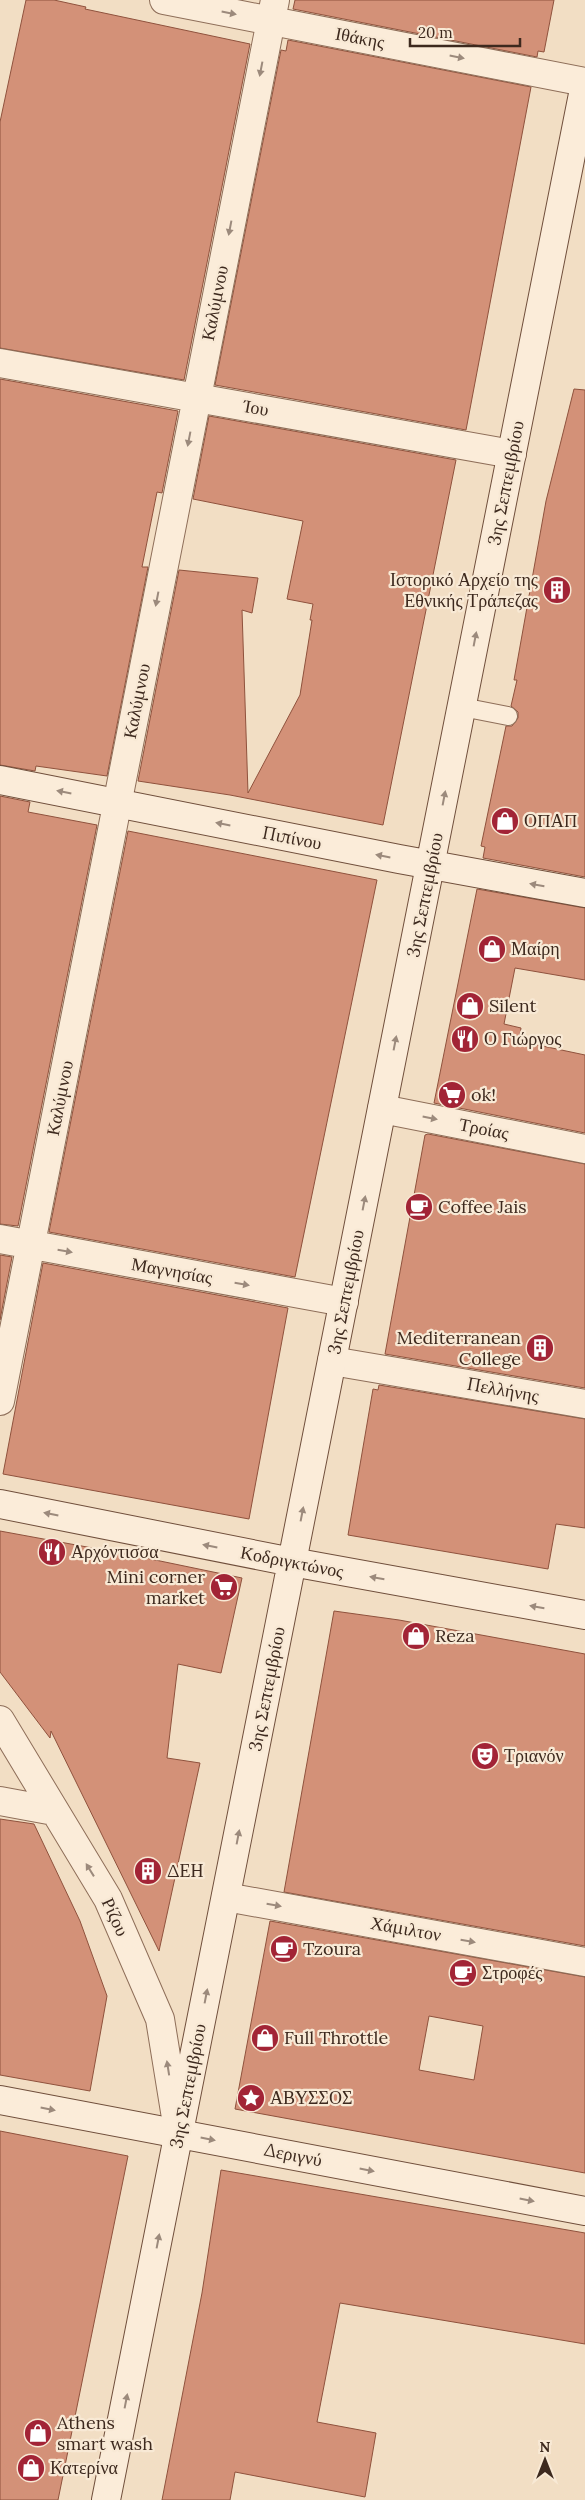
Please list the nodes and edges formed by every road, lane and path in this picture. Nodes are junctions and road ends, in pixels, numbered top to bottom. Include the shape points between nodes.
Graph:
1 (164, 0) edge
2 (273, 10) edge
3 (585, 83) edge
4 (0, 363) edge
5 (197, 398) junction
6 (512, 454) junction
7 (462, 707) junction
8 (508, 716) dead end
9 (0, 780) edge
10 (117, 803) junction
11 (430, 865) junction
12 (585, 893) edge
13 (382, 1109) junction
14 (585, 1149) edge
15 (0, 1239) edge
16 (31, 1245) junction
17 (344, 1302) junction
18 (332, 1361) junction
19 (0, 1401) edge
20 (585, 1404) edge
21 (0, 1504) edge
22 (292, 1562) junction
23 (585, 1615) edge
24 (0, 1720) edge
25 (0, 1801) edge
26 (54, 1811) junction
27 (226, 1897) junction
28 (585, 1962) edge
29 (0, 2100) edge
30 (179, 2134) junction
31 (585, 2211) edge
32 (106, 2500) edge

1 -> 2 street, Ιθάκης
2 -> 3 street, Ιθάκης
2 -> 5 street, Καλύμνου
3 - 6 street, 3ης Σεπτεμβρίου
4 - 5 street, Ίου
5 - 6 street, Ίου
5 -> 10 street, Καλύμνου
7 -> 6 street, 3ης Σεπτεμβρίου
7 - 8 lane
11 -> 7 street, 3ης Σεπτεμβρίου
10 -> 9 street, Πιπίνου
11 -> 10 street, Πιπίνου
10 - 16 street, Καλύμνου
12 -> 11 street, Πιπίνου
13 -> 11 street, 3ης Σεπτεμβρίου
13 -> 14 street, Τροίας
17 -> 13 street, 3ης Σεπτεμβρίου
15 - 16 street, Μαγνησίας
16 -> 17 street, Μαγνησίας
16 - 19 street, Καλύμνου
17 - 18 street, 3ης Σεπτεμβρίου
18 - 20 street, Πελλήνης
22 -> 18 street, 3ης Σεπτεμβρίου
22 -> 21 street, Κοδριγκτώνος
23 -> 22 street, Κοδριγκτώνος
27 -> 22 street, 3ης Σεπτεμβρίου
24 - 26 street, Ρίζου
25 - 26 street
30 -> 26 street, Ρίζου via 160,2019 108,1899
27 -> 28 street, Χάμιλτον
30 -> 27 street, 3ης Σεπτεμβρίου
29 -> 30 street, Δεριγνύ
30 -> 31 street, Δεριγνύ
32 -> 30 street, 3ης Σεπτεμβρίου

